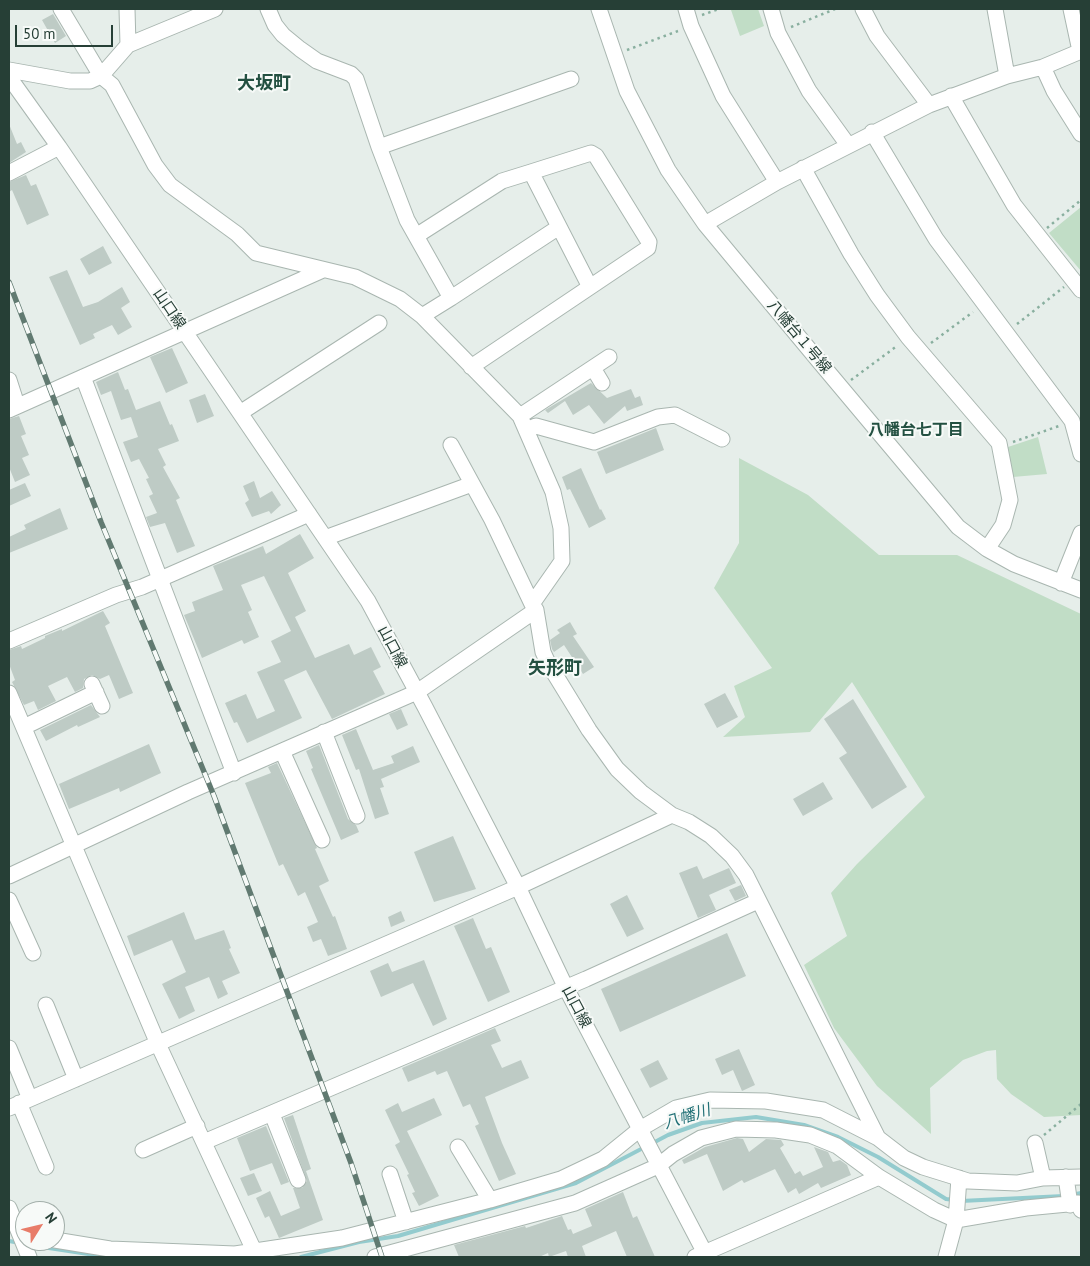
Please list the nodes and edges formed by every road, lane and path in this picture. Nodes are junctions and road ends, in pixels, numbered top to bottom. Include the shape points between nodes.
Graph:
1 (61, 9) edge
2 (127, 9) edge
3 (215, 9) edge
4 (268, 9) edge
5 (599, 9) edge
6 (720, 9) edge
7 (771, 9) edge
8 (835, 9) edge
9 (863, 9) edge
10 (995, 9) edge
11 (1071, 9) edge
12 (689, 18) edge
13 (778, 33) junction
14 (128, 45) junction
15 (1081, 51) edge
16 (614, 55) junction
17 (1043, 67) junction
18 (9, 70) edge
19 (102, 76) junction
20 (1007, 76) junction
21 (9, 77) edge
22 (571, 79) dead end
23 (951, 96) junction
24 (929, 105) junction
25 (872, 132) junction
26 (1081, 134) edge
27 (848, 145) junction
28 (59, 147) junction
29 (379, 147) junction
30 (803, 168) junction
31 (531, 172) junction
32 (9, 173) edge
33 (777, 182) junction
34 (1081, 200) edge
35 (705, 224) junction
36 (559, 227) junction
37 (416, 236) junction
38 (1037, 236) junction
39 (323, 270) junction
40 (1077, 285) edge
41 (590, 287) junction
42 (451, 298) junction
43 (984, 304) junction
44 (422, 316) junction
45 (378, 323) dead end
46 (184, 331) junction
47 (1006, 333) junction
48 (908, 337) junction
49 (920, 351) junction
50 (609, 357) dead end
51 (471, 366) junction
52 (593, 368) junction
53 (82, 377) junction
54 (9, 380) edge
55 (602, 383) dead end
56 (841, 387) junction
57 (13, 408) edge
58 (240, 413) junction
59 (1072, 421) junction
60 (523, 423) junction
61 (722, 439) dead end
62 (451, 445) dead end
63 (1000, 447) junction
64 (1081, 454) edge
65 (472, 484) junction
66 (308, 514) junction
67 (1081, 533) edge
68 (325, 538) junction
69 (987, 549) junction
70 (160, 579) junction
71 (1061, 582) junction
72 (1081, 590) edge
73 (534, 607) junction
74 (9, 641) edge
75 (416, 692) junction
76 (9, 694) edge
77 (97, 694) dead end
78 (24, 727) junction
79 (324, 732) junction
80 (282, 751) junction
81 (234, 773) junction
82 (356, 807) dead end
83 (672, 815) junction
84 (322, 831) dead end
85 (73, 847) junction
86 (9, 876) edge
87 (518, 887) junction
88 (9, 900) edge
89 (758, 901) junction
90 (33, 953) dead end
91 (566, 988) junction
92 (46, 1005) dead end
93 (158, 1044) junction
94 (9, 1048) edge
95 (76, 1079) junction
96 (19, 1103) edge
97 (1081, 1104) edge
98 (272, 1114) junction
99 (197, 1126) junction
100 (642, 1132) junction
101 (878, 1138) junction
102 (204, 1142) junction
103 (1035, 1143) joint
104 (458, 1147) dead end
105 (143, 1150) dead end
106 (656, 1161) junction
107 (46, 1167) dead end
108 (390, 1174) dead end
109 (879, 1177) junction
110 (1043, 1178) junction
111 (1071, 1179) edge
112 (298, 1180) dead end
113 (959, 1184) junction
114 (490, 1200) junction
115 (1073, 1206) edge
116 (9, 1208) edge
117 (956, 1214) junction
118 (15, 1221) edge
119 (406, 1222) junction
120 (65, 1242) edge
121 (422, 1251) edge
122 (256, 1255) edge
123 (702, 1256) edge
124 (375, 1257) edge
125 (946, 1257) edge

1 - 19 street
2 - 14 street
3 - 14 street
4 - 29 street via 279,30 300,49 317,61 356,79
5 - 16 street, 八幡台１号線
6 - 12 path
7 - 13 street
8 - 13 path
9 - 24 street via 877,36
10 - 20 street
11 - 15 street
12 - 16 path
12 - 33 street via 723,96
13 - 27 street via 809,90
14 - 19 street
15 - 17 street
16 - 35 street, 八幡台１号線 via 643,125 668,170
17 - 20 street
17 - 26 street
18 - 19 street via 70,81
19 - 39 street via 112,85 155,165 170,184 237,234 256,253
20 - 23 street
21 - 28 street, 山口線
22 - 29 street
23 - 24 street
23 - 38 street via 1014,205
24 - 25 street
25 - 27 street
25 - 43 street via 936,239
27 - 30 street
28 - 32 street
28 - 46 street, 山口線
29 - 37 street
30 - 33 street
30 - 48 street via 851,254
31 - 36 street
31 - 37 street via 502,181
31 - 41 street via 591,153 596,156 649,242 648,248
33 - 35 street
34 - 38 path
35 - 56 street, 八幡台１号線
36 - 41 street
36 - 42 street
37 - 42 street
38 - 40 street
39 - 44 street via 355,277 400,299
39 - 46 street
40 - 47 path
41 - 51 street
42 - 44 street
43 - 47 street
43 - 49 path
44 - 51 street
45 - 58 street
46 - 53 street
46 - 58 street, 山口線
47 - 59 street
48 - 49 street
48 - 56 path
49 - 63 street
50 - 52 street
51 - 60 street
52 - 55 street
52 - 60 street
53 - 57 street
53 - 70 street
54 - 57 street
56 - 69 street, 八幡台１号線 via 958,527
58 - 66 street, 山口線
59 - 63 path
59 - 64 street
60 - 61 street via 594,442 658,417 675,415
60 - 73 street via 553,492 562,528 562,561
62 - 65 street
63 - 69 street via 1010,500 1003,525
65 - 68 street
65 - 73 street
66 - 68 street, 山口線
66 - 70 street
67 - 71 street
68 - 75 street, 山口線 via 368,600
69 - 71 street, 八幡台１号線 via 1014,564
70 - 74 street
70 - 81 street
71 - 72 street, 八幡台１号線
73 - 75 street
73 - 83 street via 543,652 589,730 617,768 641,792
75 - 79 street
75 - 87 street, 山口線
76 - 78 street
77 - 78 street
78 - 85 street
79 - 80 street
79 - 82 street
80 - 81 street
80 - 84 street
81 - 85 street
83 - 87 street
83 - 89 street via 711,836 732,856 746,875
85 - 86 street
85 - 93 street
87 - 91 street, 山口線
87 - 93 street
88 - 90 street
89 - 91 street
89 - 101 street
91 - 98 street
91 - 100 street, 山口線
92 - 95 street
93 - 95 street
93 - 99 street
94 - 96 street
95 - 96 street
96 - 107 street
97 - 103 path
98 - 102 street
98 - 112 street
99 - 102 street
99 - 105 street
100 - 101 street via 676,1108 710,1100 766,1101 823,1110
100 - 106 street, 山口線
100 - 114 street via 603,1158 561,1179
101 - 113 street via 904,1158
102 - 122 street
103 - 110 street
104 - 114 street
106 - 109 street via 701,1138 736,1129 776,1130 810,1135 837,1146
106 - 121 street via 575,1203
106 - 123 street, 山口線
108 - 119 street
109 - 117 street via 934,1210
109 - 123 street
110 - 111 street
110 - 113 street via 1017,1183 968,1181
111 - 115 street
113 - 117 street
114 - 119 street
115 - 117 street
116 - 118 street
117 - 125 street
119 - 122 street
120 - 122 street via 110,1249
121 - 124 street

